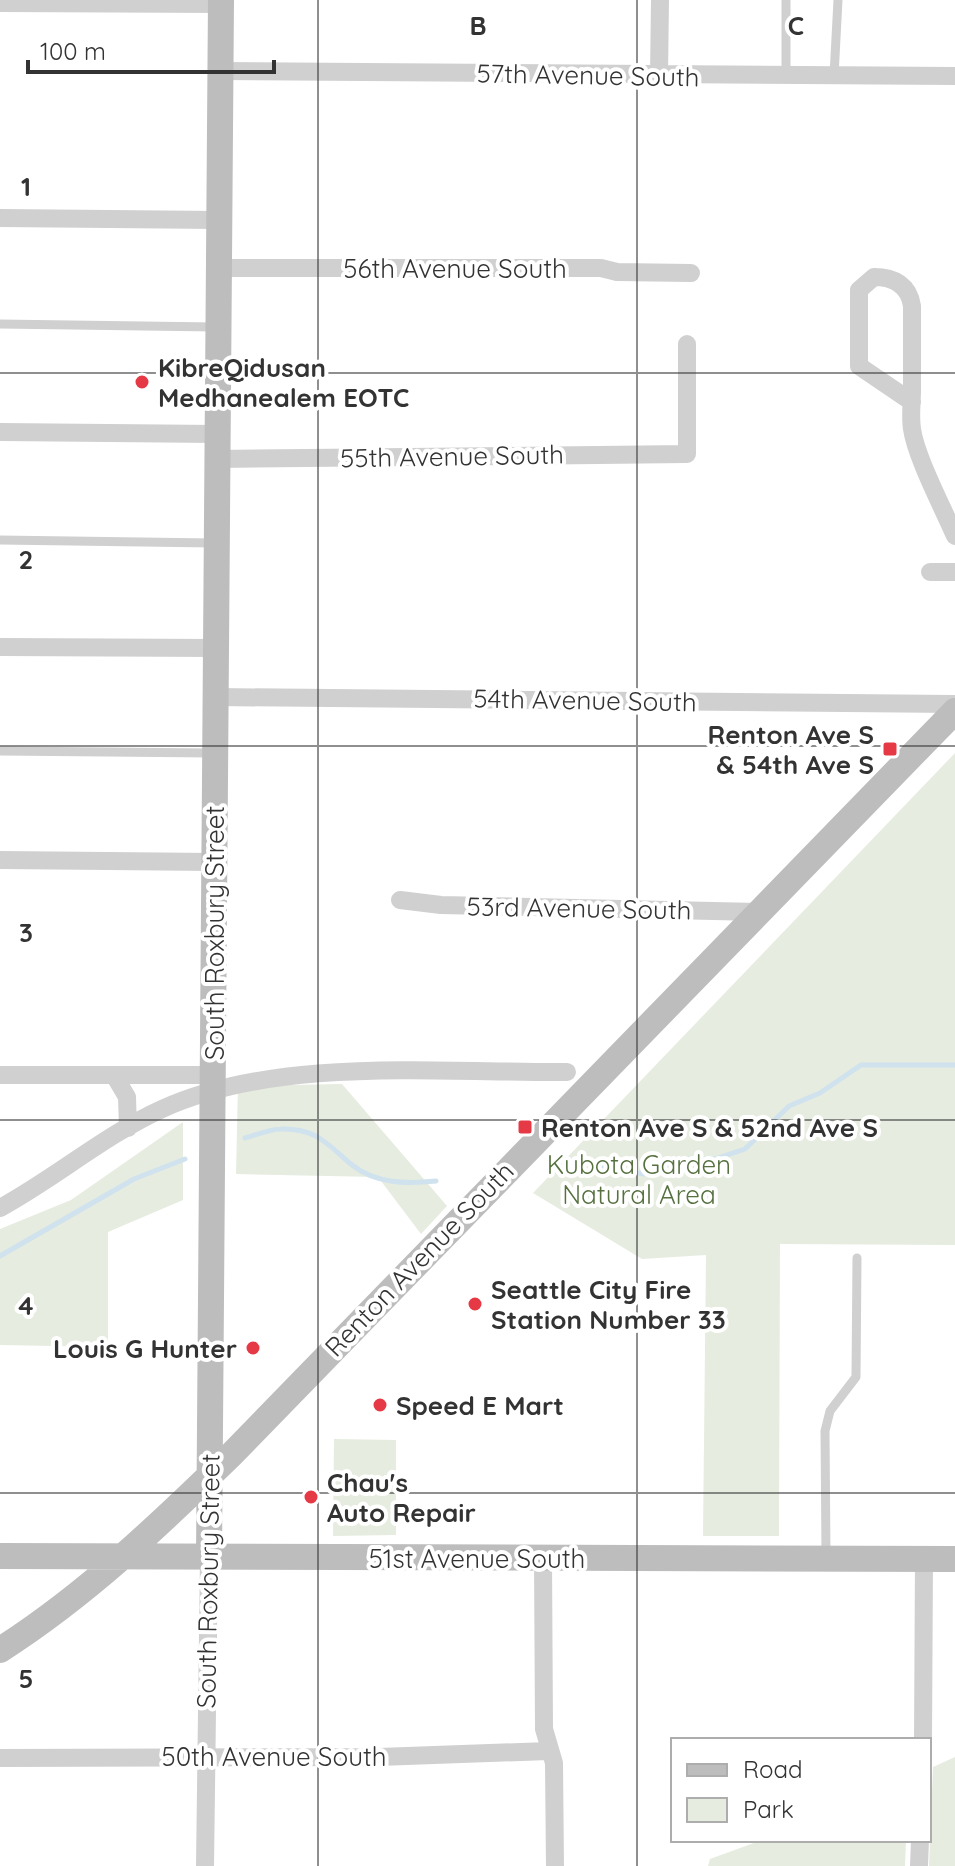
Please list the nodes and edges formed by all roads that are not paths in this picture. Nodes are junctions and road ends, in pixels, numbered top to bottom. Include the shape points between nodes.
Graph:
1 (660, 0) edge
2 (786, 0) edge
3 (838, 0) edge
4 (221, 2) edge
5 (0, 3) edge
6 (221, 71) junction
7 (659, 76) junction
8 (786, 76) junction
9 (834, 76) junction
10 (955, 76) edge
11 (0, 218) edge
12 (219, 220) junction
13 (219, 268) junction
14 (691, 273) dead end
15 (0, 324) edge
16 (218, 327) junction
17 (687, 344) dead end
18 (912, 402) junction
19 (0, 432) edge
20 (217, 446) junction
21 (955, 536) edge
22 (0, 540) edge
23 (217, 543) junction
24 (930, 572) dead end
25 (955, 572) edge
26 (0, 647) edge
27 (216, 648) junction
28 (216, 697) junction
29 (955, 704) edge
30 (955, 711) edge
31 (0, 751) edge
32 (215, 753) junction
33 (0, 860) edge
34 (214, 862) junction
35 (400, 900) dead end
36 (759, 912) junction
37 (567, 1072) dead end
38 (0, 1075) edge
39 (114, 1075) junction
40 (213, 1083) junction
41 (128, 1128) junction
42 (0, 1208) edge
43 (857, 1258) dead end
44 (210, 1406) junction
45 (257, 1427) junction
46 (210, 1476) junction
47 (0, 1556) edge
48 (127, 1556) junction
49 (209, 1557) junction
50 (543, 1559) junction
51 (826, 1559) junction
52 (924, 1559) junction
53 (955, 1559) edge
54 (0, 1650) edge
55 (923, 1738) edge
56 (548, 1751) junction
57 (206, 1756) junction
58 (0, 1758) edge
59 (920, 1842) edge
60 (205, 1866) edge
61 (555, 1866) edge
62 (919, 1866) edge

1 - 7 street
2 - 8 lane
3 - 9 lane
4 - 5 street
4 - 6 street, South Roxbury Street
6 - 7 street, 57th Avenue South
6 - 12 street, South Roxbury Street
7 - 8 street, 57th Avenue South
8 - 9 street, 57th Avenue South
9 - 10 street, 57th Avenue South
11 - 12 street
12 - 13 street, South Roxbury Street
13 - 14 street, 56th Avenue South via 601,268
13 - 16 street, South Roxbury Street
15 - 16 lane
16 - 20 street, South Roxbury Street
17 - 20 street, 55th Avenue South via 687,454
18 - 18 street via 910,296 899,282 874,277 859,290 859,366
18 - 21 street via 914,438
19 - 20 street, 55th Avenue South
20 - 23 street, South Roxbury Street
22 - 23 lane
23 - 27 street, South Roxbury Street
24 - 25 street
26 - 27 street
27 - 28 street, South Roxbury Street
28 - 29 street, 54th Avenue South
28 - 32 street, South Roxbury Street
30 - 36 street, Renton Avenue South
31 - 32 lane
32 - 34 street, South Roxbury Street
33 - 34 street
34 - 40 street, South Roxbury Street
35 - 36 street, 53rd Avenue South
36 - 45 street, Renton Avenue South
37 - 40 street via 308,1074
38 - 39 street
39 - 40 street
39 - 41 street via 127,1097
40 - 41 street
40 - 44 street, South Roxbury Street
41 - 42 street
43 - 51 lane via 856,1377 830,1411 825,1431
44 - 45 street via 233,1424
44 - 46 street, South Roxbury Street
45 - 46 street, Renton Avenue South
46 - 48 street, Renton Avenue South
46 - 49 street, South Roxbury Street
47 - 48 street, 51st Avenue South
48 - 49 street, 51st Avenue South
48 - 54 street, Renton Avenue South
49 - 50 street, 51st Avenue South
49 - 57 street, South Roxbury Street
50 - 51 street, 51st Avenue South
50 - 56 street
51 - 52 street, 51st Avenue South
52 - 53 street, 51st Avenue South
52 - 55 street
56 - 57 street, 50th Avenue South
56 - 61 street via 554,1763
57 - 58 street, 50th Avenue South
57 - 60 street, South Roxbury Street
59 - 62 street

